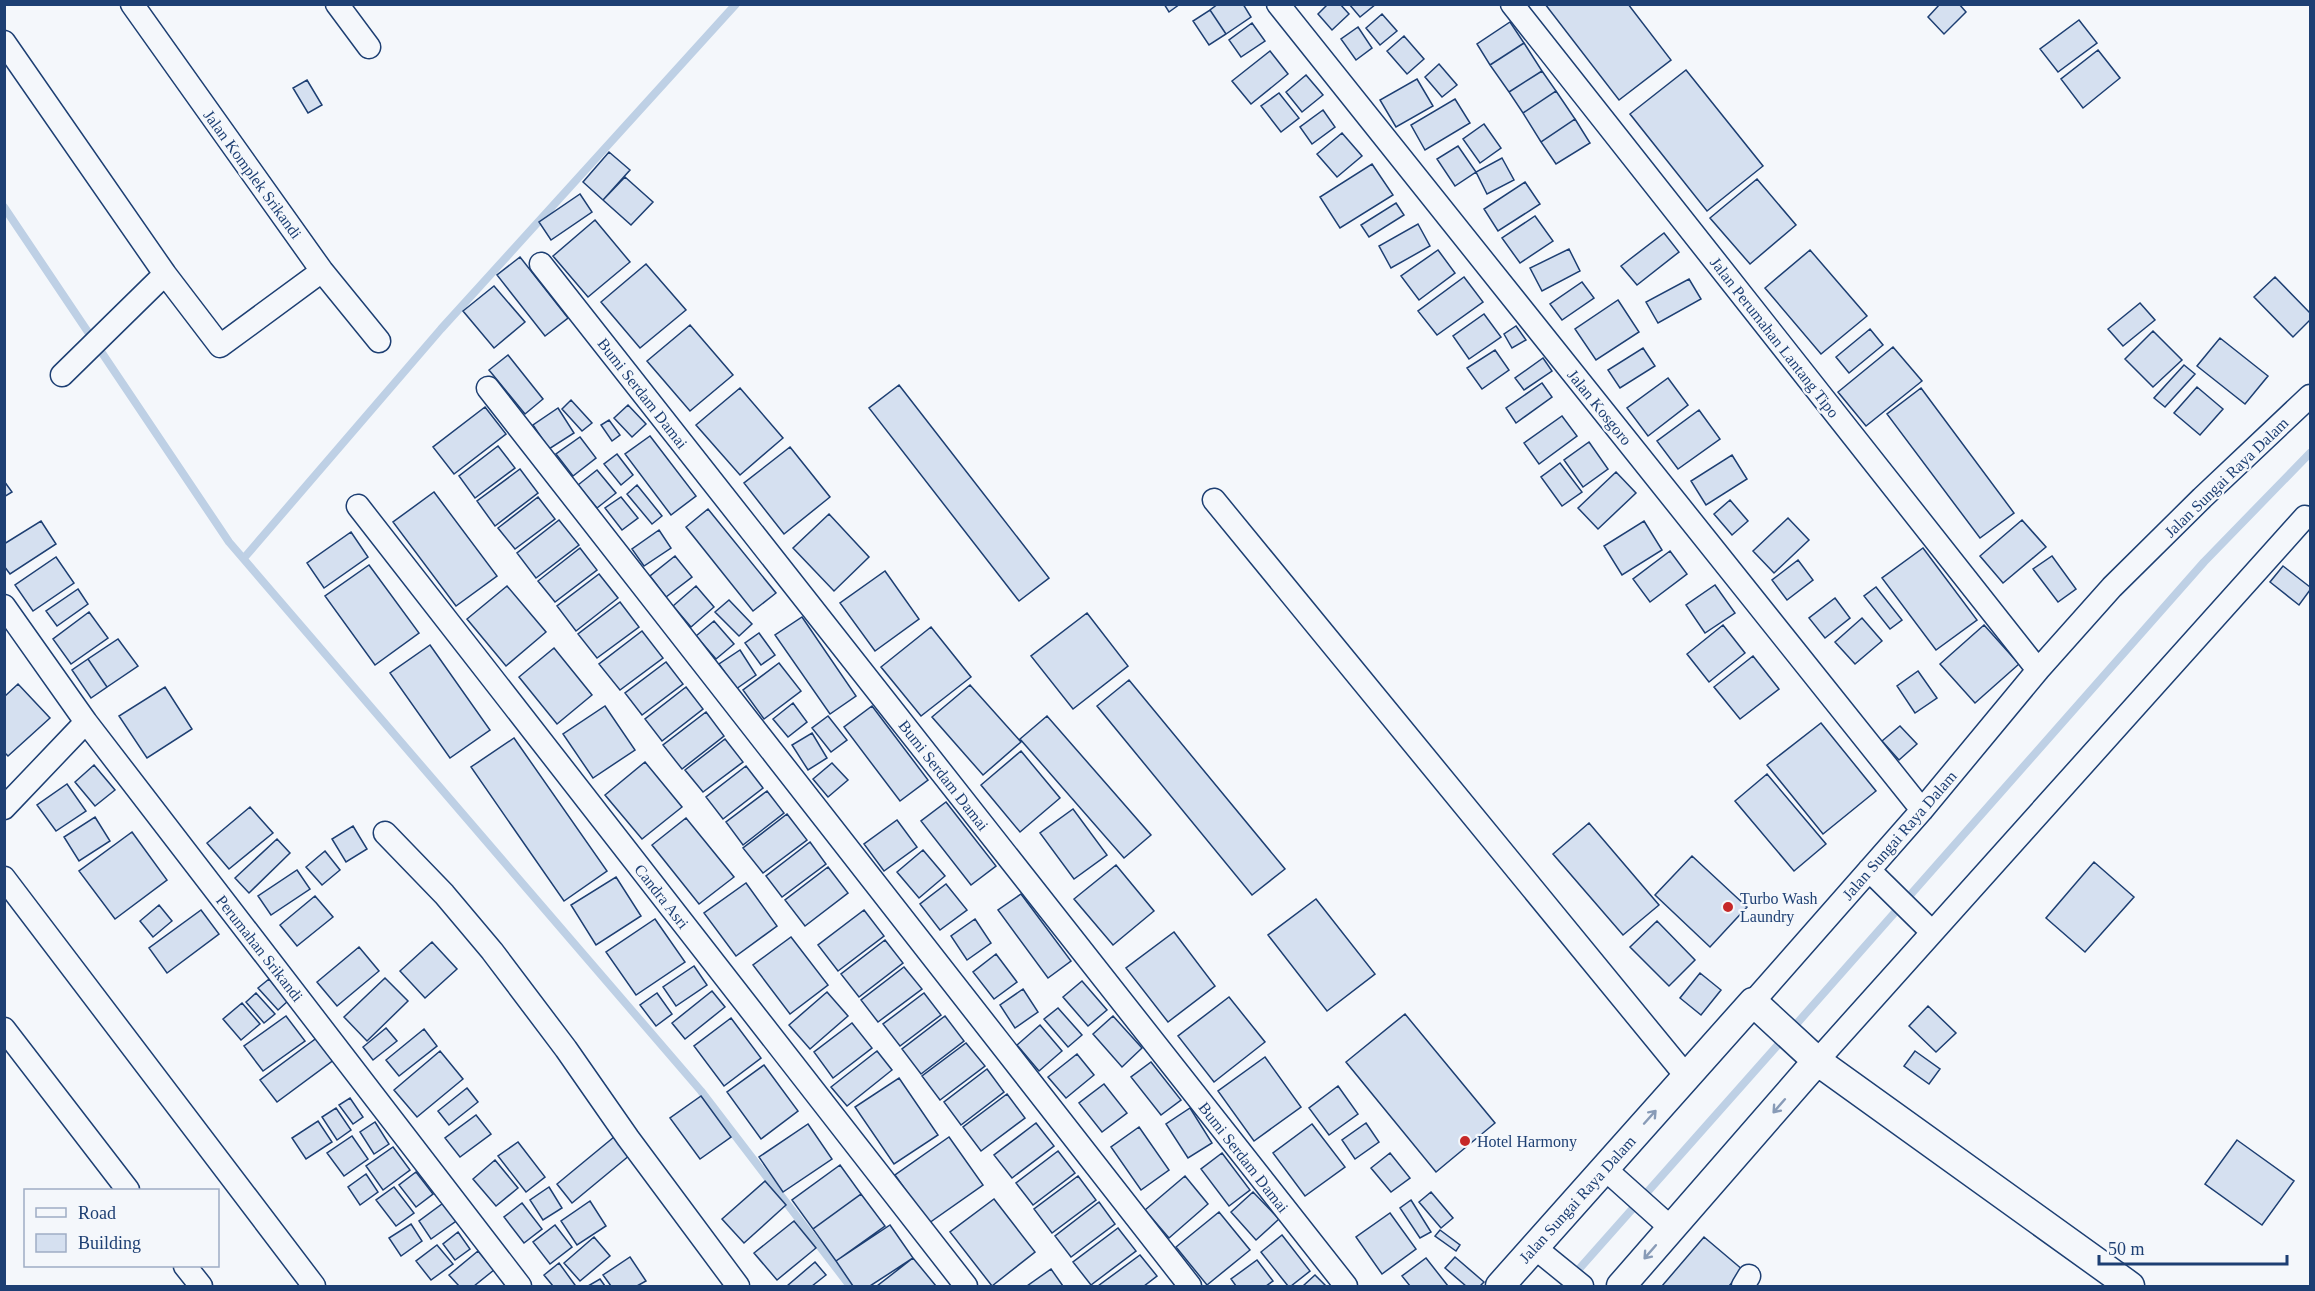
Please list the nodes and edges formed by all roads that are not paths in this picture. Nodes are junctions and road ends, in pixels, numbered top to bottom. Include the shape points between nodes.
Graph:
1 (132, 4) edge
2 (337, 4) edge
3 (1278, 4) edge
4 (1512, 4) edge
5 (4, 42) edge
6 (369, 47) dead end
7 (541, 264) dead end
8 (322, 271) junction
9 (165, 274) junction
10 (379, 341) dead end
11 (62, 375) dead end
12 (488, 388) dead end
13 (2310, 396) edge
14 (1214, 500) dead end
15 (358, 506) dead end
16 (2305, 517) dead end
17 (4, 606) edge
18 (2038, 670) junction
19 (86, 722) junction
20 (4, 808) edge
21 (1922, 810) junction
22 (385, 833) dead end
23 (1874, 876) junction
24 (4, 878) edge
25 (1929, 929) junction
26 (1760, 1009) junction
27 (4, 1029) edge
28 (1809, 1054) junction
29 (1687, 1077) junction
30 (1614, 1177) junction
31 (126, 1189) edge
32 (1668, 1225) junction
33 (1544, 1254) junction
34 (186, 1267) edge
35 (201, 1287) edge
36 (314, 1287) edge
37 (520, 1287) edge
38 (738, 1287) edge
39 (966, 1287) edge
40 (1190, 1287) edge
41 (1346, 1287) edge
42 (1500, 1287) edge
43 (1582, 1287) edge
44 (1621, 1287) edge
45 (2130, 1287) edge

1 - 8 street, Jalan Komplek Srikandi
2 - 6 street
3 - 21 street, Jalan Kosgoro
4 - 18 street, Jalan Perumahan Lantang Tipo
5 - 9 street
7 - 41 street, Bumi Serdam Damai
8 - 9 street via 220,346
8 - 10 street, Jalan Komplek Srikandi
9 - 11 street
12 - 40 street
13 - 18 street, Jalan Sungai Raya Dalam via 2112,587
14 - 29 street
15 - 39 street, Candra Asri
16 - 25 street
17 - 19 street, Perumahan Srikandi
18 - 21 street, Jalan Sungai Raya Dalam
19 - 20 street
19 - 37 street, Perumahan Srikandi
21 - 23 street, Jalan Sungai Raya Dalam
22 - 38 street via 492,951
23 - 25 street
23 - 26 street, Jalan Sungai Raya Dalam
24 - 36 street
25 - 28 street
26 - 28 street
26 - 29 street, Jalan Sungai Raya Dalam
27 - 31 street
28 -> 32 street
28 - 45 street
30 -> 29 street, Jalan Sungai Raya Dalam
30 - 32 street
30 - 33 street, Jalan Sungai Raya Dalam
32 -> 44 street
33 - 42 street, Jalan Sungai Raya Dalam
33 - 43 street
34 - 35 street

